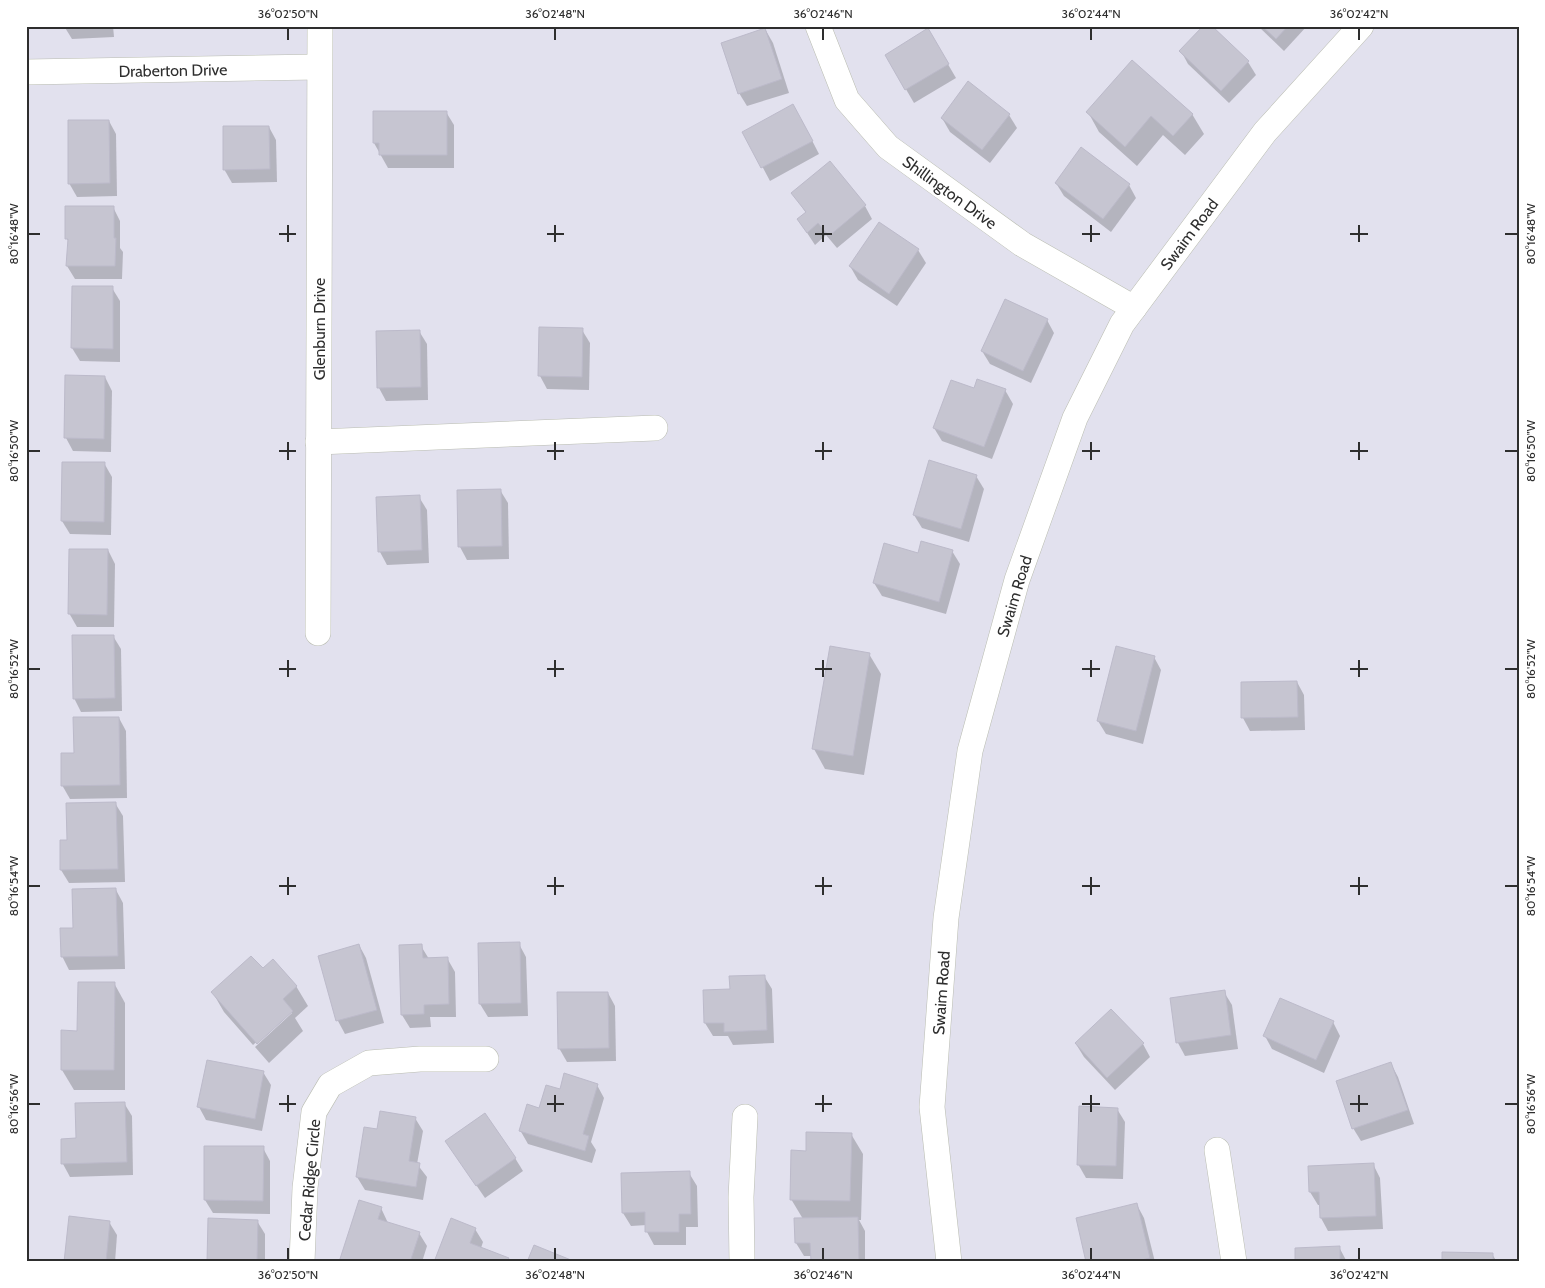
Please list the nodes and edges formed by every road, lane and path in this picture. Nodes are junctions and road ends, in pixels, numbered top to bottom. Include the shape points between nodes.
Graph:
1 (320, 26) edge
2 (818, 26) edge
3 (1361, 26) edge
4 (319, 67) junction
5 (26, 72) edge
6 (1134, 308) junction
7 (655, 428) dead end
8 (318, 442) junction
9 (318, 632) dead end
10 (486, 1059) dead end
11 (745, 1117) dead end
12 (1217, 1150) dead end
13 (302, 1262) edge
14 (742, 1262) edge
15 (949, 1262) edge
16 (1234, 1262) edge

1 - 4 street, Glenburn Drive
2 - 6 street, Shillington Drive via 846,100 888,147 1022,244
3 - 6 street, Swaim Road via 1265,132
4 - 5 street, Draberton Drive
4 - 8 street, Glenburn Drive
6 - 15 street, Swaim Road via 1122,324 1075,418 1017,580 970,751 946,918 932,1107
7 - 8 street
8 - 9 street, Glenburn Drive
10 - 13 street, Cedar Ridge Circle via 369,1063 330,1085 314,1112 305,1188
11 - 14 street
12 - 16 street

